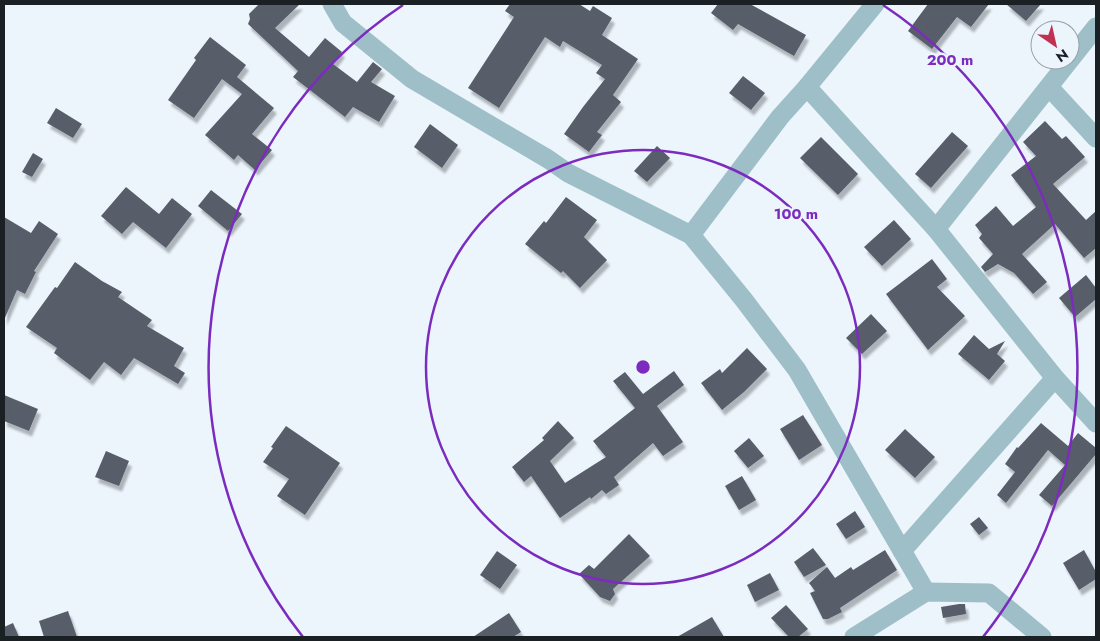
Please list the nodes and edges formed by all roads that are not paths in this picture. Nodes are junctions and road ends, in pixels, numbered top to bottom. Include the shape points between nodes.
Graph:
1 (332, 4) edge
2 (875, 4) edge
3 (1096, 27) edge
4 (808, 87) junction
5 (1049, 87) junction
6 (1096, 138) edge
7 (936, 229) junction
8 (691, 235) junction
9 (1055, 378) junction
10 (1096, 423) edge
11 (902, 551) junction
12 (926, 592) junction
13 (854, 637) edge
14 (1042, 637) edge

1 - 8 street via 343,23 412,79 568,173
2 - 4 street
3 - 5 street
4 - 7 street
4 - 8 street via 780,117
5 - 6 street
5 - 7 street
7 - 9 street
8 - 11 street via 797,370
9 - 10 street
9 - 11 street
11 - 12 street
12 - 13 street
12 - 14 street via 989,593

